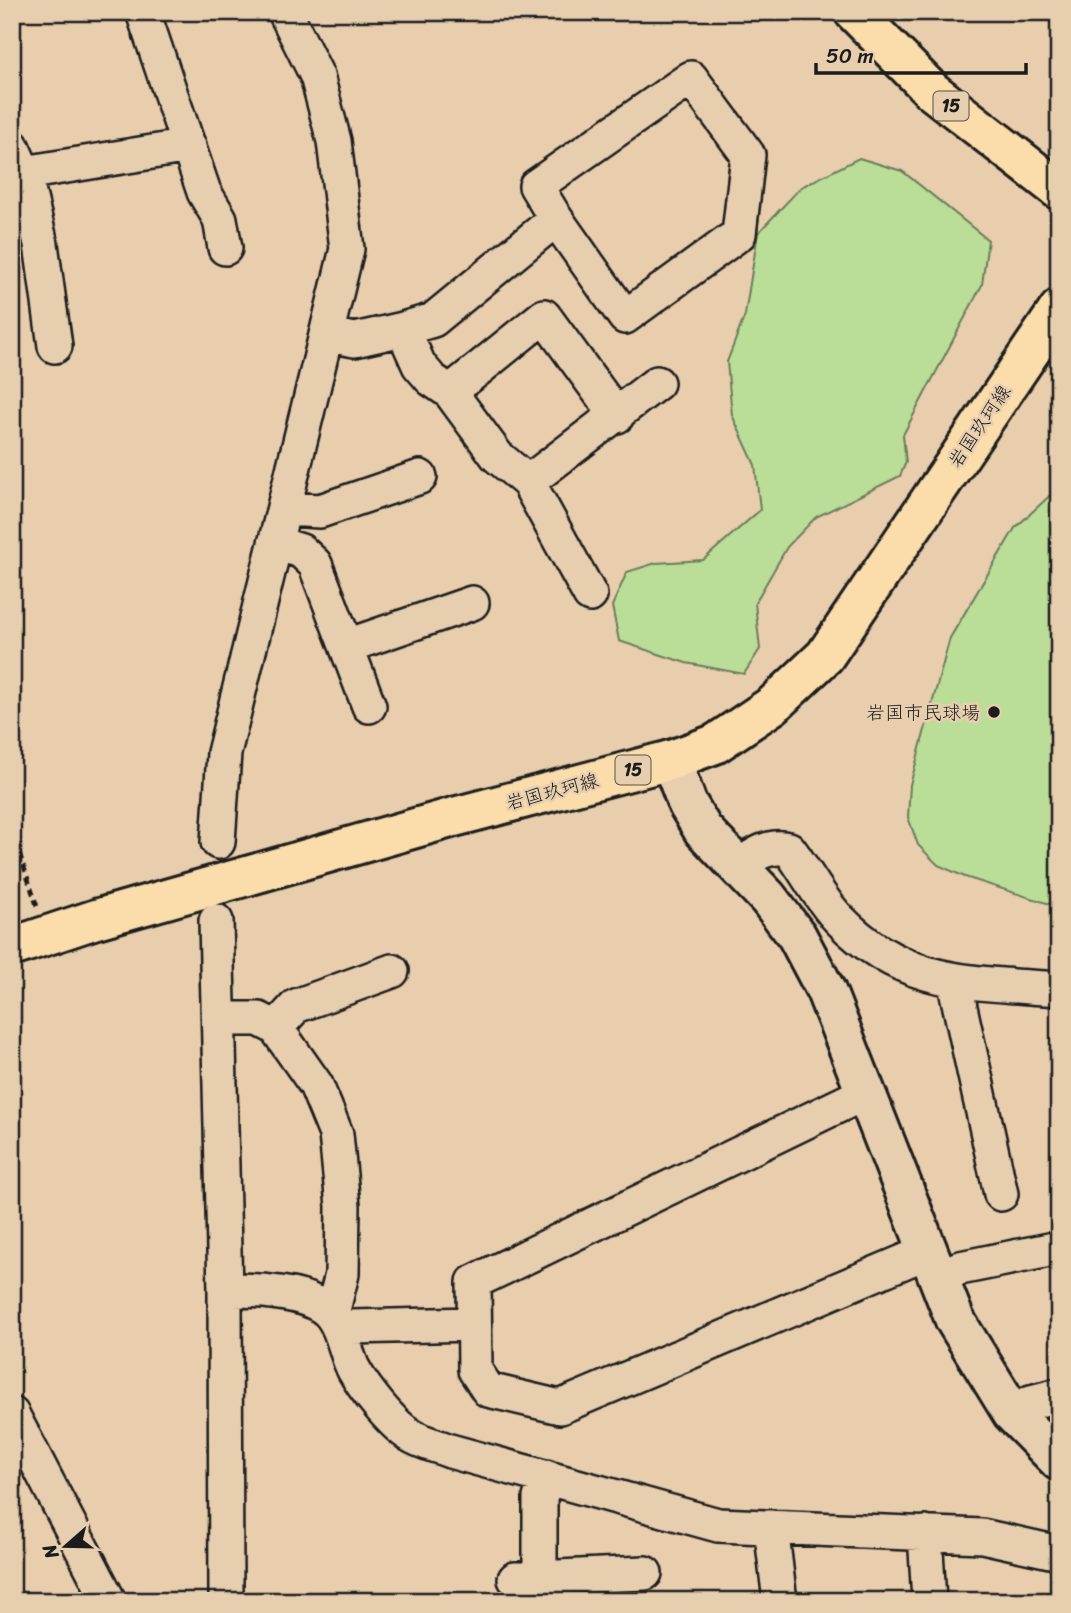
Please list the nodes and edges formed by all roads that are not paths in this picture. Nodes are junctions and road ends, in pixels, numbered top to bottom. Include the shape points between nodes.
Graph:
1 (144, 12) edge
2 (285, 12) edge
3 (854, 12) edge
4 (189, 146) junction
5 (18, 159) edge
6 (1059, 190) edge
7 (556, 219) junction
8 (225, 248) dead end
9 (1059, 309) edge
10 (404, 329) junction
11 (328, 335) junction
12 (55, 345) dead end
13 (657, 383) dead end
14 (450, 393) junction
15 (617, 416) junction
16 (420, 477) dead end
17 (528, 482) junction
18 (286, 509) junction
19 (275, 543) junction
20 (590, 595) dead end
21 (472, 603) dead end
22 (347, 646) junction
23 (369, 706) dead end
24 (671, 760) junction
25 (218, 842) dead end
26 (736, 868) junction
27 (216, 921) dead end
28 (12, 947) edge
29 (392, 971) dead end
30 (954, 980) junction
31 (1059, 989) edge
32 (219, 1019) junction
33 (276, 1028) junction
34 (867, 1093) junction
35 (1001, 1194) dead end
36 (1059, 1248) edge
37 (934, 1264) junction
38 (225, 1291) junction
39 (336, 1322) junction
40 (473, 1324) junction
41 (1059, 1395) edge
42 (1012, 1413) junction
43 (12, 1414) edge
44 (1059, 1461) edge
45 (546, 1477) junction
46 (771, 1527) junction
47 (925, 1534) junction
48 (1059, 1553) edge
49 (645, 1573) dead end
50 (109, 1601) edge
51 (226, 1601) edge
52 (780, 1601) edge
53 (929, 1601) edge

1 - 4 street
2 - 11 street via 317,76 334,141 347,249
3 - 6 main road, 15 via 932,91
4 - 5 street
4 - 8 street via 204,192 220,219
5 - 12 street via 41,244
7 - 7 street via 536,186 691,78 748,155 738,234 625,317
7 - 10 street via 433,320
9 - 24 main road, 岩国玖珂線 / 15 via 825,656 773,705 715,744
10 - 11 street via 355,340
10 - 14 street via 419,365
11 - 18 street
13 - 15 street
14 - 15 street via 544,316
14 - 17 street via 497,456
15 - 17 street
16 - 18 street via 320,511
17 - 20 street
18 - 19 street
19 - 22 street via 301,551 316,564
19 - 25 street via 224,753
21 - 22 street
22 - 23 street
24 - 26 street via 703,830
24 - 28 main road, 岩国玖珂線 / 15 via 454,817
26 - 30 street via 762,850 789,849 837,918 863,942 930,976
26 - 34 street via 768,898 797,936 826,991
27 - 32 street
29 - 33 street via 296,1006
30 - 31 street
30 - 35 street
32 - 33 street via 259,1019
32 - 38 street
33 - 39 street via 316,1085 336,1134 343,1206
34 - 37 street
34 - 40 street via 474,1282
36 - 37 street via 960,1268
37 - 40 street via 561,1407 488,1390 475,1370
37 - 42 street via 956,1320
38 - 39 street via 299,1297
38 - 51 street
39 - 40 street via 352,1327
39 - 45 street via 354,1370 373,1398 410,1435
41 - 42 street
42 - 44 street
43 - 50 street
45 - 46 street via 718,1525
45 - 49 street via 527,1578
46 - 47 street
46 - 52 street
47 - 48 street via 982,1536
47 - 53 street

